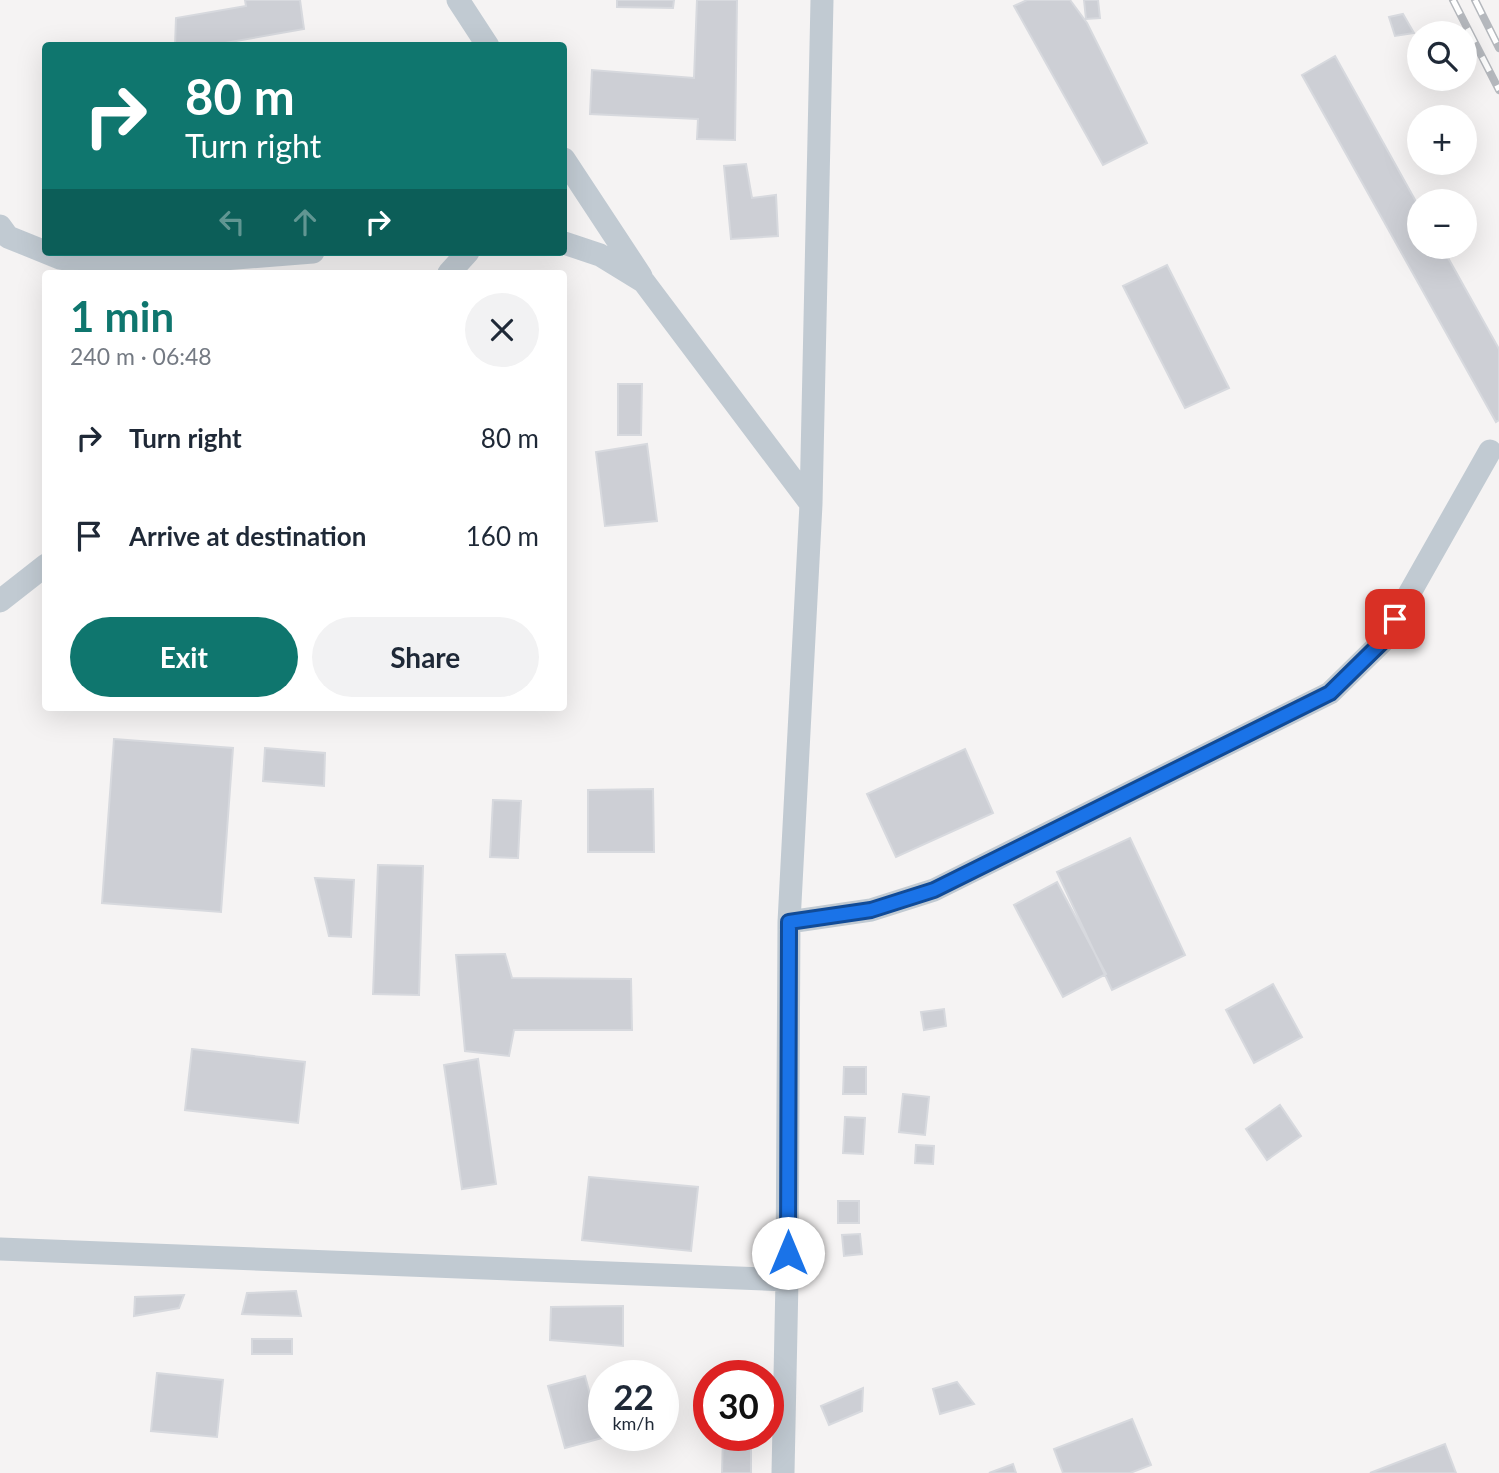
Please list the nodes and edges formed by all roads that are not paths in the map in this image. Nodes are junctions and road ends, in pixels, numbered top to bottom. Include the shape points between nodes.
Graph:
1 (458, 0) edge
2 (822, 0) edge
3 (485, 42) edge
4 (567, 164) edge
5 (0, 226) edge
6 (567, 244) edge
7 (42, 251) edge
8 (55, 256) edge
9 (262, 256) edge
10 (464, 256) edge
11 (452, 270) edge
12 (644, 282) junction
13 (1490, 451) dead end
14 (811, 504) junction
15 (42, 568) edge
16 (0, 601) edge
17 (789, 922) junction
18 (0, 1249) edge
19 (787, 1280) junction
20 (783, 1473) edge

1 - 3 street
2 - 14 street
4 - 12 street
5 - 7 street via 8,237
6 - 12 street via 600,255
8 - 9 street via 122,267
10 - 11 street
12 - 14 street
13 - 17 street via 1382,642 1330,693 934,890 871,910
14 - 17 street
15 - 16 street
17 - 19 street
18 - 19 street
19 - 20 street

